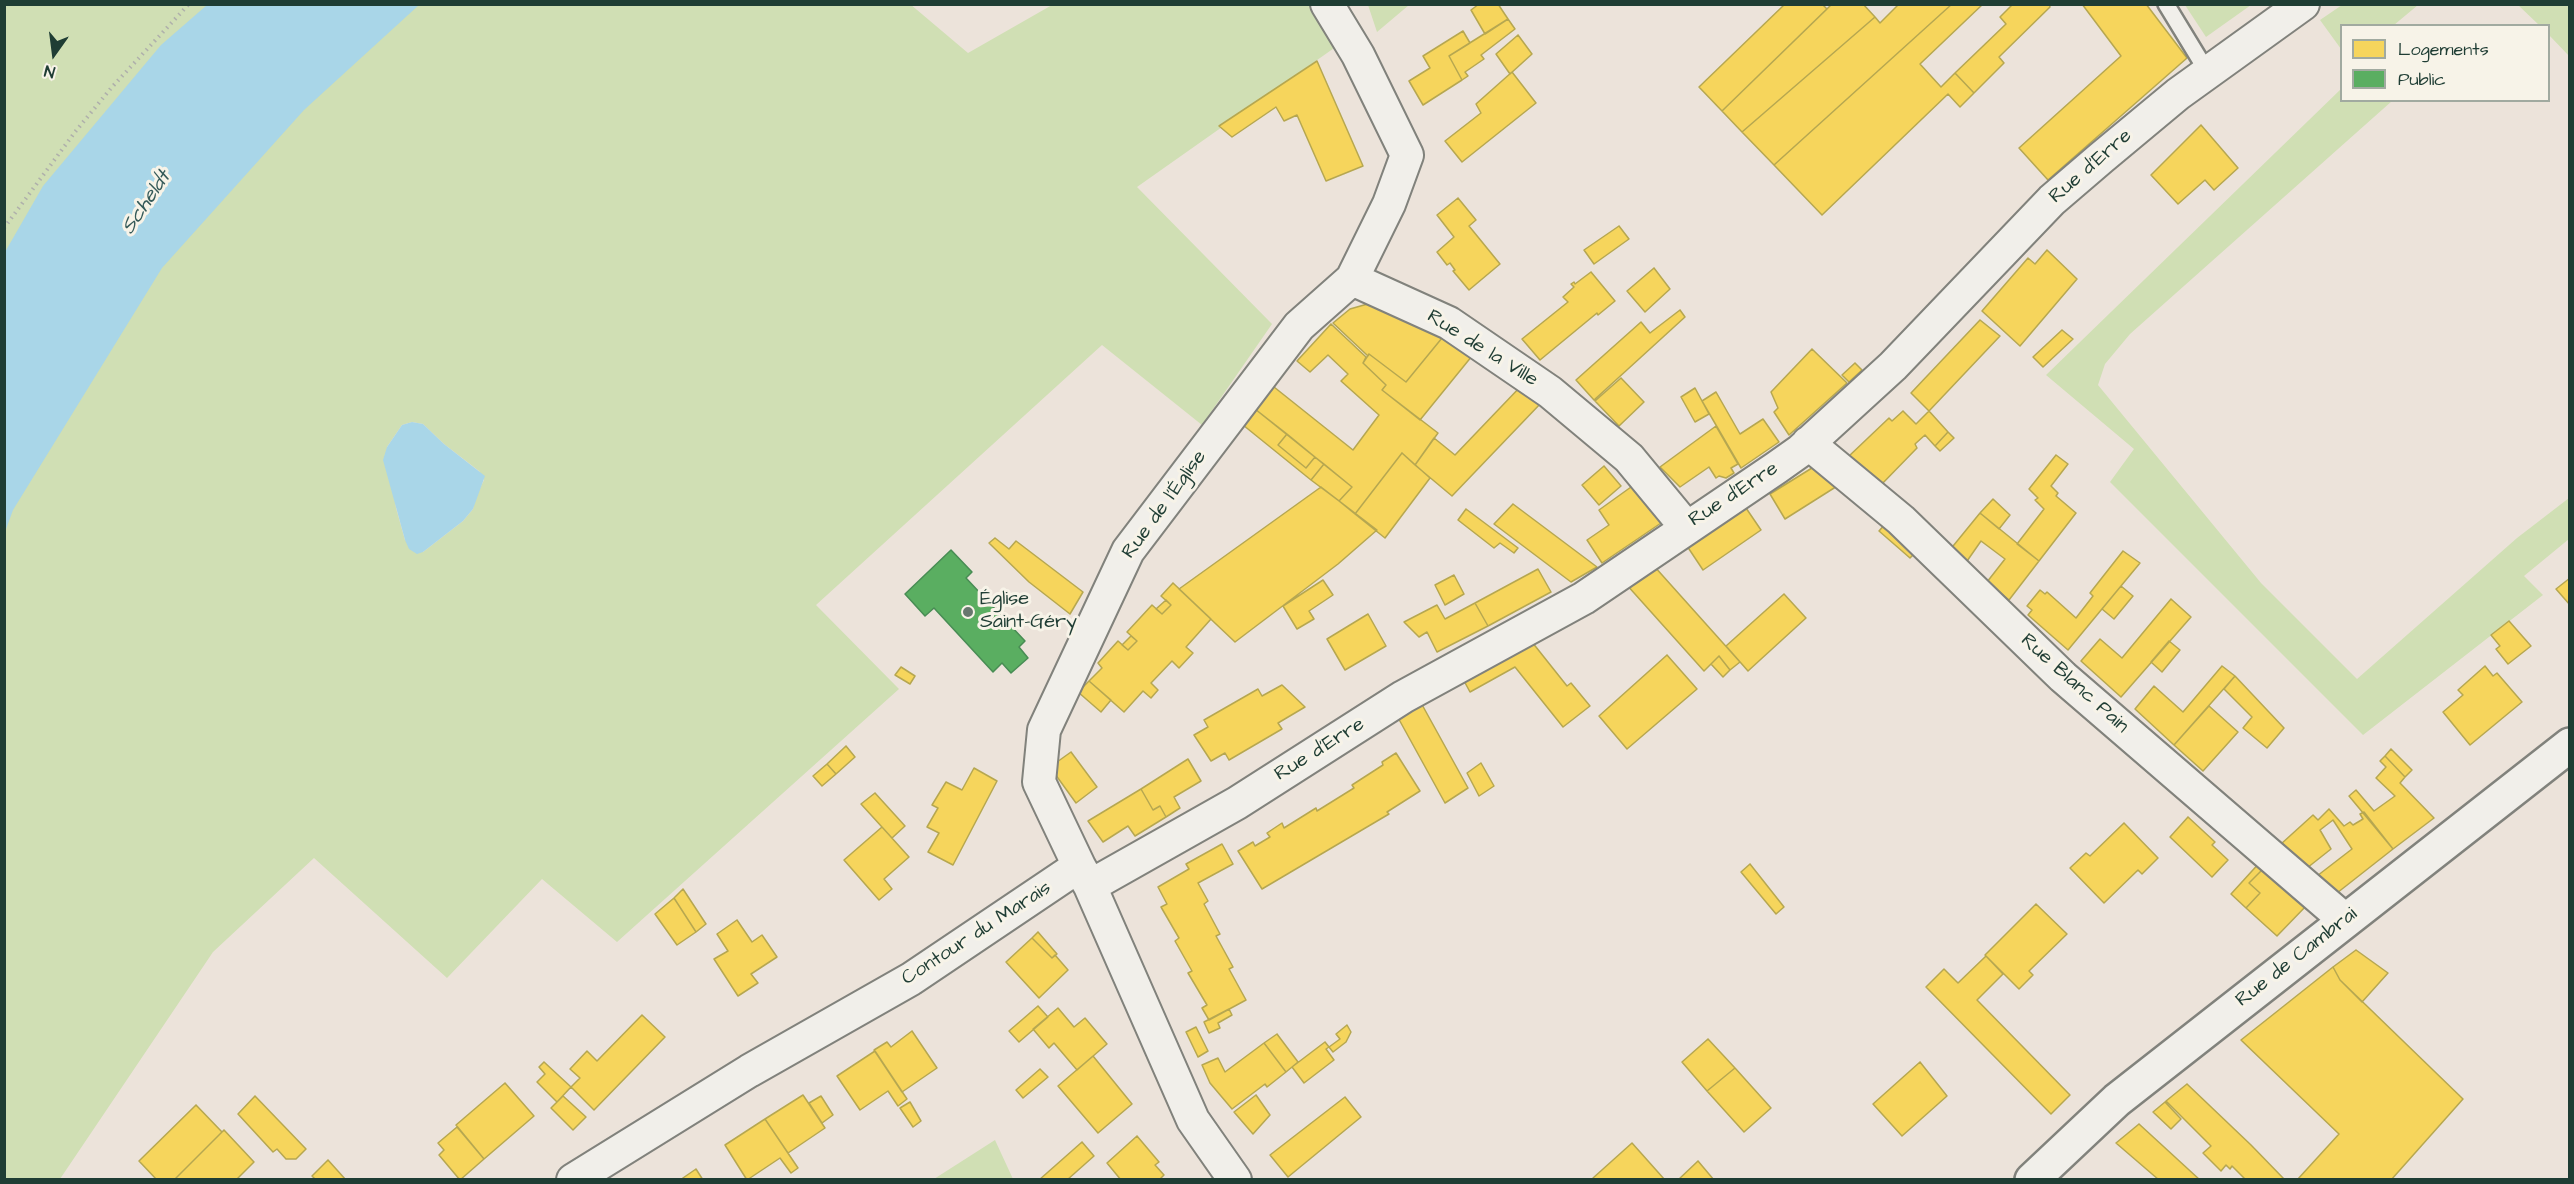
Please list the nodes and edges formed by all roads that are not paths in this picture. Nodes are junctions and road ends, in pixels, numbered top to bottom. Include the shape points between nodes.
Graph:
1 (1327, 4) edge
2 (2166, 4) edge
3 (2303, 4) edge
4 (2208, 73) junction
5 (1352, 279) junction
6 (1808, 443) junction
7 (1686, 527) junction
8 (2570, 745) edge
9 (1084, 876) junction
10 (2344, 920) junction
11 (573, 1179) edge
12 (1234, 1179) edge
13 (2032, 1179) edge

1 - 5 street via 1358,55 1407,155 1389,204
2 - 4 lane
3 - 4 street, Rue d'Erre
4 - 6 street, Rue d'Erre via 2145,120 2052,200 1901,357
5 - 7 street, Rue de la Ville via 1449,323 1550,392 1629,458
5 - 9 street, Rue de l'Église via 1299,326 1128,552 1044,730 1039,782
6 - 7 street, Rue d'Erre
6 - 10 street, Rue Blanc Pain via 1901,520 2063,677
7 - 9 street, Rue d'Erre via 1584,598 1403,698 1237,803
8 - 10 street, Rue de Cambrai
9 - 11 street, Contour du Marais via 749,1071
9 - 12 street via 1193,1120
10 - 13 street, Rue de Cambrai via 2118,1100

